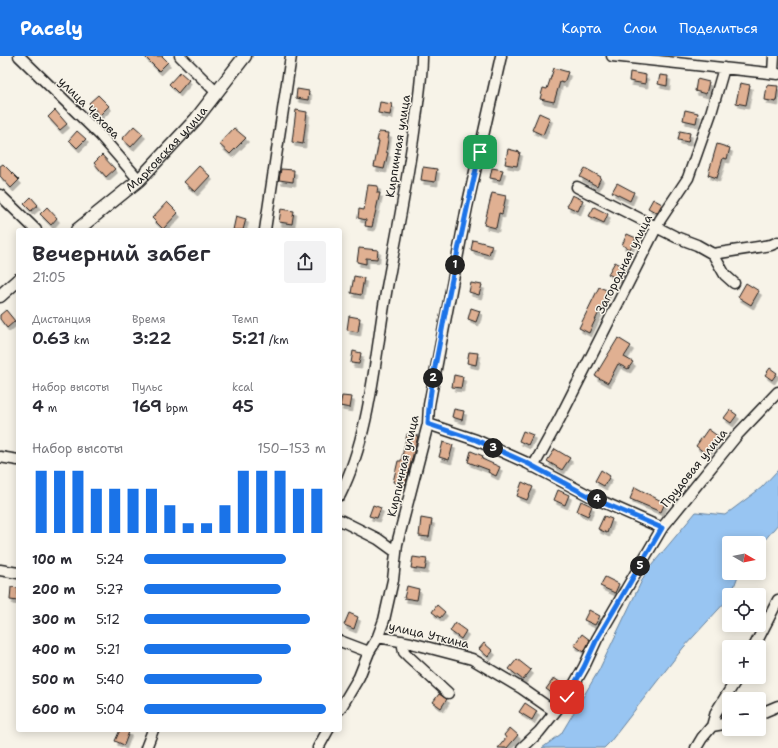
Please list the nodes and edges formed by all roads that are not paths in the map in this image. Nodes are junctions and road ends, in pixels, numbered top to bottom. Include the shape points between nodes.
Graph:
1 (19, 56) edge
2 (180, 56) edge
3 (245, 56) edge
4 (291, 56) edge
5 (422, 56) edge
6 (501, 56) edge
7 (613, 56) edge
8 (774, 56) edge
9 (724, 68) junction
10 (776, 73) edge
11 (216, 92) junction
12 (139, 180) junction
13 (578, 187) dead end
14 (0, 195) edge
15 (657, 227) junction
16 (34, 228) edge
17 (79, 228) edge
18 (265, 228) edge
19 (778, 242) edge
20 (713, 254) junction
21 (16, 282) edge
22 (734, 283) dead end
23 (0, 296) edge
24 (778, 392) edge
25 (428, 424) junction
26 (0, 457) edge
27 (16, 460) edge
28 (534, 467) junction
29 (342, 491) edge
30 (342, 521) edge
31 (662, 528) junction
32 (396, 552) junction
33 (0, 570) edge
34 (16, 573) edge
35 (778, 600) edge
36 (378, 637) junction
37 (758, 640) edge
38 (402, 641) junction
39 (342, 642) edge
40 (369, 652) junction
41 (734, 684) edge
42 (448, 693) dead end
43 (342, 706) edge
44 (778, 706) edge
45 (554, 711) junction
46 (766, 711) edge
47 (722, 724) edge
48 (712, 726) junction
49 (152, 732) edge
50 (327, 732) edge
51 (146, 748) edge
52 (318, 748) edge
53 (522, 748) edge
54 (696, 748) edge

1 - 12 street, улица Чехова via 100,135
2 - 11 street
3 - 11 main road, Марковская улица
4 - 18 street
5 - 29 street, Кирпичная улица via 412,149 366,417 354,464
6 - 25 street, Кирпичная улица via 455,265 428,405
7 - 9 street
8 - 10 street
9 - 10 street
9 - 15 street, Загородная улица via 688,178
11 - 12 main road, Марковская улица via 196,119
12 - 17 main road, Марковская улица
13 - 15 street
14 - 16 street
15 - 20 street
15 - 28 street, Загородная улица
19 - 20 street
20 - 22 street via 725,275
21 - 23 main road
24 - 31 street, Прудовая улица via 738,434
25 - 28 street via 476,440
25 - 32 street, Кирпичная улица
26 - 27 street
28 - 31 street via 592,498
30 - 32 street via 378,539
31 - 45 street, Прудовая улица via 597,639 567,697
32 - 36 street, Кирпичная улица via 393,580
33 - 34 street
35 - 37 street
36 - 38 street, улица Уткина
36 - 40 street, Кирпичная улица
38 - 42 street via 404,652
38 - 45 street, улица Уткина via 472,659
39 - 40 street
40 - 43 street, Кирпичная улица via 359,677
41 - 48 street via 716,712
44 - 46 street
45 - 53 street, Прудовая улица
47 - 48 street
48 - 54 street
49 - 51 street
50 - 52 street

